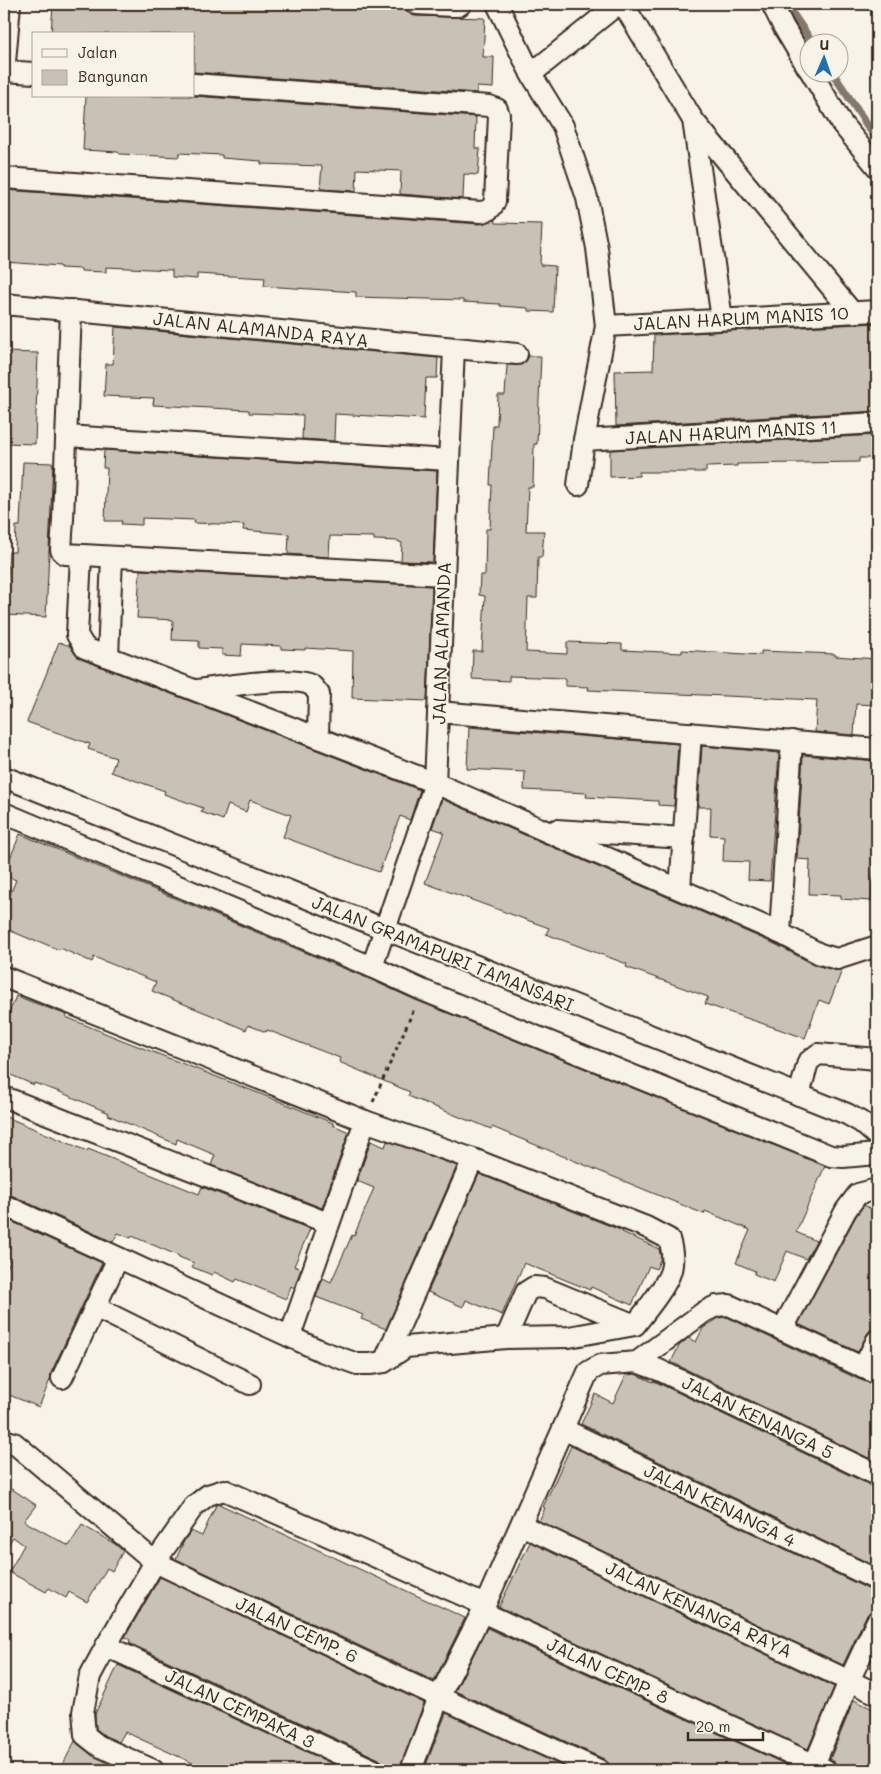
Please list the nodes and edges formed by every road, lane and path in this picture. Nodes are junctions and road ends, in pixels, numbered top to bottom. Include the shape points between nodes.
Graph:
1 (10, 4) edge
2 (416, 4) edge
3 (461, 4) edge
4 (497, 4) edge
5 (618, 4) edge
6 (623, 4) edge
7 (772, 4) edge
8 (798, 51) edge
9 (4, 72) edge
10 (32, 73) edge
11 (531, 74) junction
12 (817, 82) edge
13 (195, 84) edge
14 (693, 120) junction
15 (877, 167) edge
16 (4, 178) edge
17 (4, 304) edge
18 (71, 310) junction
19 (877, 310) edge
20 (851, 311) junction
21 (722, 319) junction
22 (606, 326) junction
23 (454, 348) junction
24 (517, 354) dead end
25 (877, 423) edge
26 (66, 436) junction
27 (584, 440) junction
28 (449, 460) junction
29 (578, 485) dead end
30 (81, 556) junction
31 (112, 558) junction
32 (444, 575) junction
33 (108, 657) junction
34 (196, 690) junction
35 (438, 712) junction
36 (691, 732) junction
37 (318, 737) junction
38 (792, 741) junction
39 (877, 749) edge
40 (4, 777) edge
41 (435, 783) junction
42 (4, 813) edge
43 (542, 829) junction
44 (684, 838) junction
45 (680, 889) junction
46 (386, 930) junction
47 (780, 932) junction
48 (877, 946) edge
49 (372, 967) junction
50 (6, 984) edge
51 (422, 990) junction
52 (877, 1059) edge
53 (799, 1095) junction
54 (4, 1097) edge
55 (365, 1121) junction
56 (877, 1136) edge
57 (877, 1154) edge
58 (473, 1159) junction
59 (877, 1190) edge
60 (4, 1206) edge
61 (328, 1223) junction
62 (118, 1258) junction
63 (94, 1307) junction
64 (635, 1325) junction
65 (782, 1330) junction
66 (290, 1336) junction
67 (506, 1338) junction
68 (877, 1340) edge
69 (384, 1362) junction
70 (637, 1362) junction
71 (870, 1371) edge
72 (62, 1378) dead end
73 (250, 1384) dead end
74 (563, 1429) junction
75 (4, 1440) edge
76 (877, 1475) edge
77 (521, 1525) junction
78 (155, 1562) junction
79 (877, 1580) edge
80 (484, 1608) junction
81 (877, 1621) edge
82 (106, 1646) junction
83 (849, 1680) junction
84 (877, 1694) edge
85 (439, 1697) junction
86 (818, 1768) edge
87 (152, 1770) edge
88 (374, 1770) edge
89 (411, 1770) edge
90 (600, 1770) edge

1 - 9 street
2 - 3 street
4 - 11 street
5 - 11 street
6 - 14 street
7 - 8 street
9 - 10 street
11 - 22 street via 563,126 587,198 597,248
12 - 15 street via 842,124
13 - 16 street via 497,109 495,201 488,211 482,212
14 - 20 street
14 - 21 street
17 - 18 street, JALAN ALAMANDA RAYA
18 - 23 street, JALAN ALAMANDA RAYA
18 - 26 street
19 - 20 street, JALAN HARUM MANIS 10
20 - 21 street, JALAN HARUM MANIS 10
21 - 22 street, JALAN HARUM MANIS 10
22 - 27 street
23 - 24 street, JALAN ALAMANDA RAYA
23 - 28 street, JALAN ALAMANDA
25 - 27 street, JALAN HARUM MANIS 11
26 - 28 street
26 - 30 street via 61,550 65,554
27 - 29 street
28 - 32 street, JALAN ALAMANDA
30 - 31 street
30 - 33 street via 77,635 85,648
31 - 32 street
31 - 33 street
32 - 35 street, JALAN ALAMANDA
33 - 34 street
34 - 37 street
34 - 37 street via 294,681 312,686 319,694
35 - 36 street
35 - 41 street, JALAN ALAMANDA
36 - 38 street
36 - 44 street
37 - 41 street
38 - 39 street
38 - 47 street
40 - 46 street, JALAN GRAMAPURI TAMANSARI
41 - 43 street
41 - 46 street, JALAN ALAMANDA
42 - 49 street
43 - 44 street
43 - 45 street
44 - 45 street
45 - 47 street
46 - 49 street, JALAN ALAMANDA
46 - 53 street, JALAN GRAMAPURI TAMANSARI
47 - 48 street via 836,959
49 - 51 street
50 - 55 street
51 - 55 path
51 - 57 street via 831,1156
52 - 53 street via 818,1054 808,1062
53 - 56 street, JALAN GRAMAPURI TAMANSARI via 847,1114
54 - 61 street
55 - 58 street
55 - 61 street
58 - 64 street via 669,1239 673,1253 671,1270
58 - 69 street
59 - 65 street via 858,1194 846,1210
60 - 62 street
61 - 66 street
62 - 63 street
62 - 66 street
63 - 72 street
63 - 73 street
64 - 67 street via 569,1337
64 - 67 street via 545,1288 534,1287 526,1292
65 - 70 street via 730,1305 716,1306
65 - 71 street
66 - 69 street via 357,1364
67 - 69 street via 406,1347
68 - 71 street
70 - 74 street via 600,1365 588,1372
70 - 76 street, JALAN KENANGA 5
74 - 77 street
74 - 79 street, JALAN KENANGA 4
75 - 78 street, JALAN CEMP. 6 via 14,1443
77 - 80 street
77 - 83 street, JALAN KENANGA RAYA
78 - 80 street, JALAN CEMP. 8 via 194,1506 208,1494 224,1490
78 - 82 street, JALAN CEMP. 8
78 - 85 street, JALAN CEMP. 6
80 - 85 street
80 - 86 street, JALAN CEMP. 8
81 - 83 street
82 - 87 street, JALAN CEMP. 8 via 90,1676 83,1712 85,1736 99,1746
82 - 88 street, JALAN CEMPAKA 3
83 - 84 street, JALAN KENANGA RAYA
83 - 86 street
85 - 89 street
85 - 90 street, JALAN CEMP. 6

